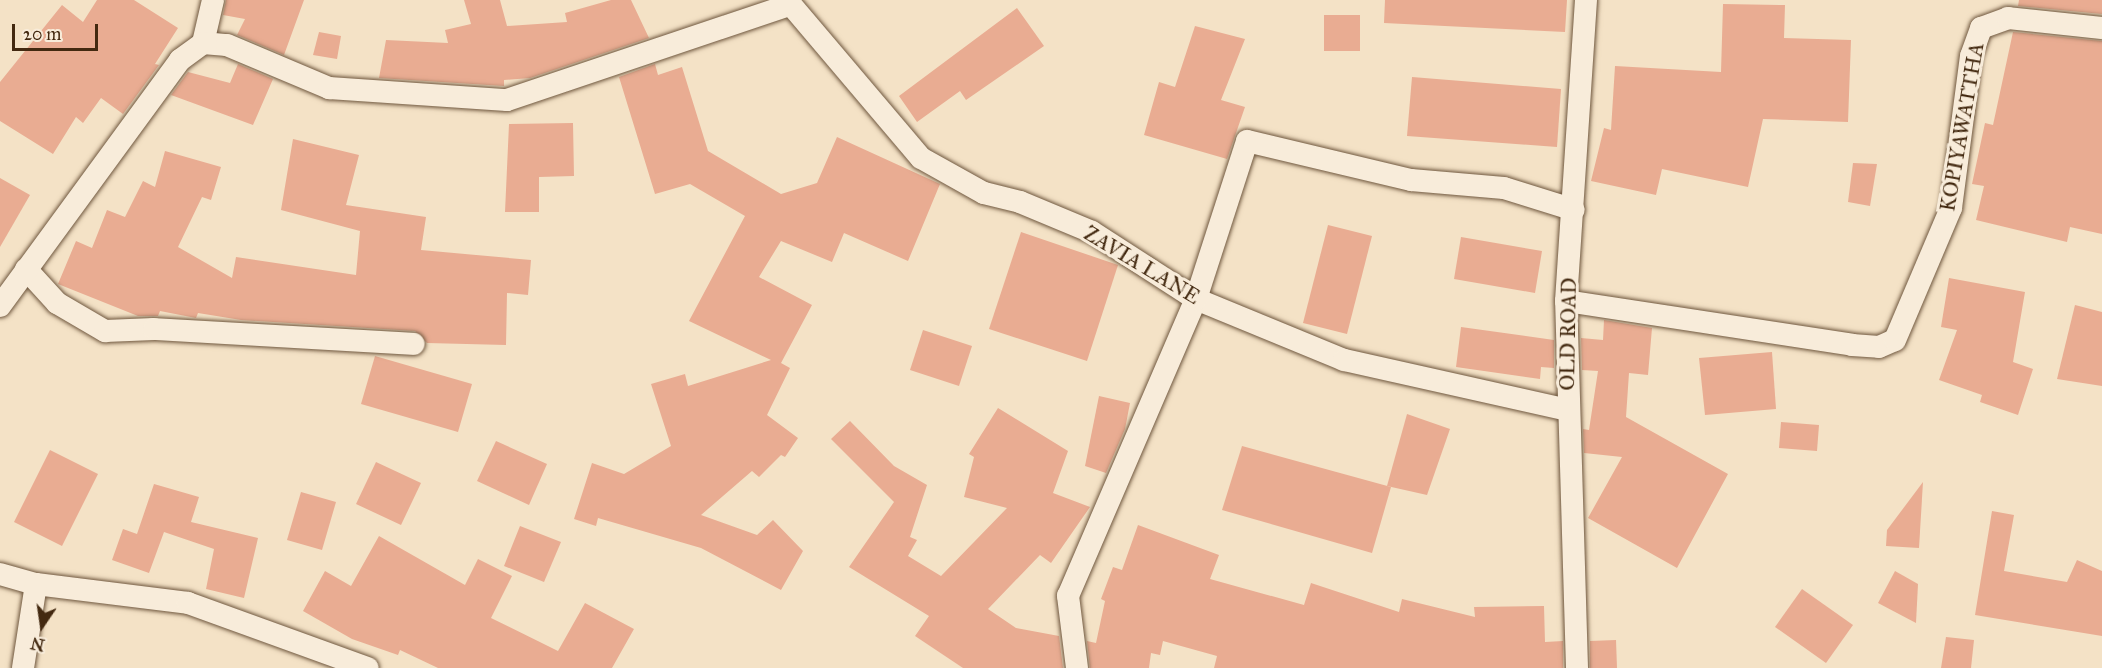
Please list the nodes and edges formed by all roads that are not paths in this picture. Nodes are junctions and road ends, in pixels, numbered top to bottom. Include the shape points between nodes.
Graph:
1 (213, 0) edge
2 (1586, 0) edge
3 (788, 3) edge
4 (2102, 28) edge
5 (203, 43) junction
6 (1574, 210) junction
7 (26, 268) junction
8 (1196, 299) junction
9 (1566, 301) junction
10 (0, 306) edge
11 (414, 344) dead end
12 (1568, 410) junction
13 (0, 574) edge
14 (36, 584) junction
15 (23, 668) edge
16 (368, 668) edge
17 (1077, 668) edge
18 (1577, 668) edge

1 - 5 street
2 - 6 street, OLD ROAD
3 - 5 street via 507,100 329,88 227,45
3 - 8 street, ZAVIA LANE via 921,159 984,192 1020,202 1092,232
4 - 9 street, KOPIYAWATTHA via 2008,18 1981,28 1971,56 1951,208 1895,340 1880,347 1852,345
5 - 7 street via 180,60
6 - 8 street via 1504,188 1411,180 1247,141
6 - 9 street, OLD ROAD
7 - 10 street
7 - 11 street via 57,303 105,331 154,328
8 - 12 street, ZAVIA LANE via 1344,360
8 - 17 street via 1068,596
9 - 12 street, OLD ROAD
12 - 18 street, OLD ROAD
13 - 14 street
14 - 15 street
14 - 16 street via 188,603

